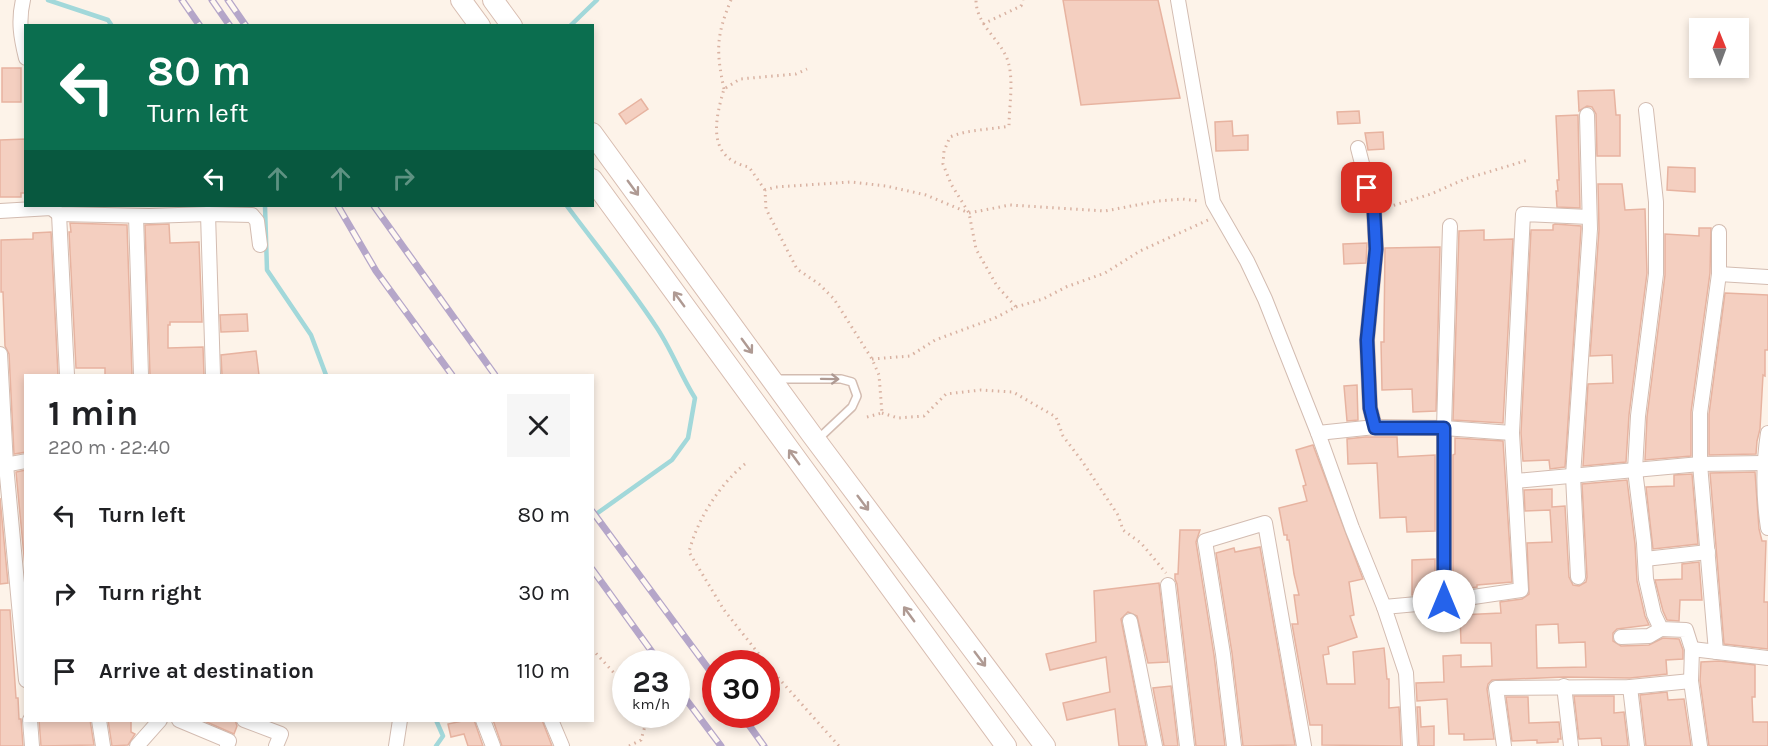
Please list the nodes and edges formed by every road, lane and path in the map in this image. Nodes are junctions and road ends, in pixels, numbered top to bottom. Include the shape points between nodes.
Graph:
1 (23, 0) edge
2 (461, 0) edge
3 (493, 0) edge
4 (731, 0) edge
5 (976, 0) edge
6 (1023, 0) edge
7 (1178, 0) edge
8 (479, 24) edge
9 (511, 24) edge
10 (983, 24) junction
11 (24, 50) edge
12 (807, 69) dead end
13 (724, 89) junction
14 (1646, 110) dead end
15 (1587, 116) dead end
16 (596, 137) edge
17 (1358, 148) dead end
18 (1528, 160) dead end
19 (594, 182) edge
20 (765, 190) junction
21 (53, 209) edge
22 (1216, 209) junction
23 (1374, 210) junction
24 (0, 211) edge
25 (969, 213) junction
26 (208, 214) junction
27 (136, 216) junction
28 (1589, 218) junction
29 (1450, 225) dead end
30 (1719, 232) dead end
31 (260, 245) dead end
32 (1719, 274) junction
33 (1768, 277) edge
34 (1016, 307) junction
35 (0, 354) edge
36 (872, 359) junction
37 (67, 374) edge
38 (141, 374) edge
39 (213, 374) edge
40 (772, 380) junction
41 (882, 412) junction
42 (867, 417) dead end
43 (1375, 428) junction
44 (1444, 428) junction
45 (1318, 433) junction
46 (1512, 433) junction
47 (1768, 433) edge
48 (816, 441) junction
49 (24, 461) edge
50 (1763, 463) junction
51 (745, 464) dead end
52 (1700, 464) junction
53 (3, 466) edge
54 (1635, 470) junction
55 (1573, 476) junction
56 (1516, 481) junction
57 (1767, 510) edge
58 (1768, 528) edge
59 (1708, 552) junction
60 (1645, 559) junction
61 (1578, 577) dead end
62 (1168, 585) joint
63 (1444, 601) junction
64 (1384, 607) junction
65 (1130, 621) dead end
66 (1661, 629) junction
67 (1621, 637) dead end
68 (756, 650) edge
69 (1692, 650) junction
70 (594, 651) edge
71 (1716, 652) junction
72 (1768, 657) edge
73 (24, 661) edge
74 (612, 671) edge
75 (780, 679) edge
76 (1692, 681) junction
77 (1564, 686) junction
78 (1630, 687) junction
79 (30, 722) edge
80 (99, 722) edge
81 (158, 722) edge
82 (184, 722) edge
83 (249, 722) edge
84 (400, 722) edge
85 (484, 722) edge
86 (552, 722) edge
87 (644, 728) edge
88 (32, 746) edge
89 (103, 746) edge
90 (137, 746) edge
91 (227, 746) edge
92 (276, 746) edge
93 (396, 746) edge
94 (493, 746) edge
95 (562, 746) edge
96 (629, 746) edge
97 (839, 746) edge
98 (1006, 746) edge
99 (1045, 746) edge
100 (1155, 746) edge
101 (1187, 746) edge
102 (1234, 746) edge
103 (1304, 746) edge
104 (1410, 746) edge
105 (1504, 746) edge
106 (1571, 746) edge
107 (1636, 746) edge
108 (1700, 746) edge

1 - 11 street via 20,34
2 - 8 street
3 - 9 street
4 - 13 path via 717,45
5 - 10 path
6 - 10 path via 1021,6
7 - 22 street
10 - 25 path via 1010,69 1009,126 950,137 944,164
12 - 13 path via 796,74 740,80
13 - 20 path via 715,123 717,142 738,165 749,167
14 - 54 street via 1656,202 1656,274
15 - 28 street
16 -> 40 street
17 - 23 street
18 - 23 path
98 -> 19 street
20 - 25 path via 851,182 926,195
20 - 36 path via 766,209 796,269 834,299
21 - 24 street
21 - 27 street
21 - 37 street
22 - 25 path via 1182,199 1105,211 1010,204
22 - 34 path via 1105,273
22 - 45 street via 1247,261
23 - 43 street via 1376,249 1367,340 1370,408
25 - 34 path via 976,249 997,286
26 - 27 street
26 - 31 street via 252,215 257,221
26 - 39 street
27 - 38 street
28 - 46 street via 1522,214
28 - 55 street
29 - 44 street
30 - 32 street
32 - 33 street
32 - 52 street via 1700,413
34 - 36 path via 935,340 910,356
35 - 53 street
36 - 41 path via 879,375
40 - 48 street
40 -> 48 lane via 852,382 857,396 852,407
41 - 42 path
41 - 62 path via 898,418 924,416 946,394 981,390 1013,392 1056,417 1063,436 1118,515 1123,530 1153,556 1168,575
43 - 44 street
43 - 45 street
44 - 46 street
44 - 63 street
45 - 64 street
46 - 56 street
47 - 50 street
48 -> 99 street
49 - 53 street
50 - 52 street
50 - 57 street
51 - 68 path via 716,497 693,535 689,552 724,610
52 - 54 street
52 - 59 street
53 - 73 street
54 - 55 street
54 - 60 street
55 - 56 street
55 - 61 street
56 - 63 street via 1521,590
57 - 58 street
59 - 60 street
59 - 71 street
60 - 66 street via 1646,579
62 - 101 street
63 - 64 street
64 - 104 street via 1406,673
65 - 100 street
66 - 67 street via 1649,636
66 - 69 street via 1686,630
69 - 71 street
69 - 76 street
70 - 74 path
71 - 72 street
75 - 97 path
76 - 78 street
76 - 108 street
77 - 78 street
77 - 105 street via 1496,688
77 - 106 street
78 - 107 street
79 - 88 street
80 - 89 street
81 - 90 street
82 - 91 street via 229,741
83 - 92 street via 281,734
84 - 93 street
85 - 94 street
86 - 95 street
87 - 96 path via 641,740
102 - 103 street via 1204,541 1265,523

